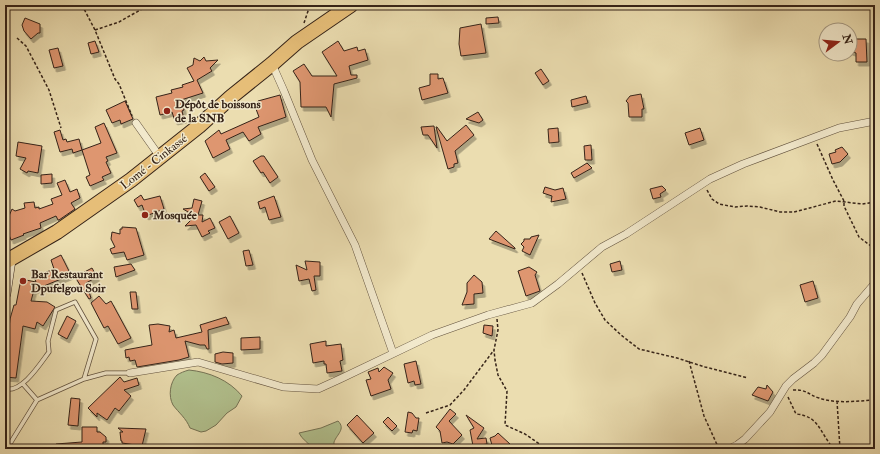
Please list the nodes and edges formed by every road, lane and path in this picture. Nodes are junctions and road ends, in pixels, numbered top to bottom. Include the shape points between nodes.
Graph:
1 (82, 5) edge
2 (150, 5) edge
3 (350, 5) edge
4 (95, 30) junction
5 (17, 38) dead end
6 (272, 64) junction
7 (875, 121) edge
8 (136, 123) joint
9 (61, 128) dead end
10 (815, 137) junction
11 (160, 157) junction
12 (705, 183) junction
13 (844, 201) junction
14 (875, 202) edge
15 (875, 249) edge
16 (7, 261) edge
17 (580, 266) junction
18 (875, 283) edge
19 (5, 294) edge
20 (497, 312) junction
21 (494, 350) junction
22 (393, 353) junction
23 (689, 361) junction
24 (130, 373) joint
25 (748, 378) dead end
26 (84, 379) junction
27 (23, 384) junction
28 (5, 389) edge
29 (784, 389) junction
30 (37, 400) junction
31 (837, 400) junction
32 (875, 400) edge
33 (426, 413) dead end
34 (5, 443) edge
35 (551, 449) edge
36 (720, 449) edge
37 (729, 449) edge
38 (834, 449) edge
39 (840, 449) edge

1 - 4 path
2 - 4 path via 119,22
3 - 6 highway, Lomé - Cinkassé via 297,42
4 - 8 path
5 - 9 path via 26,46 49,90
6 - 11 highway, Lomé - Cinkassé
6 - 22 street via 312,160 355,245
7 - 10 street via 839,128
8 - 11 street
10 - 12 street via 743,164
10 - 13 path
11 - 16 highway, Lomé - Cinkassé via 57,232
12 - 13 path via 712,200 726,206 794,212
12 - 17 street via 602,247
13 - 14 path via 862,204
13 - 15 path via 859,237
16 - 19 main road
17 - 20 street via 532,303
17 - 23 path via 598,309 621,336 639,349
18 - 29 street via 857,304 822,355
20 - 21 path via 498,330
20 - 22 street via 432,335
21 - 33 path via 450,405
21 - 35 path via 498,375 507,391 505,425
22 - 24 street via 318,389 282,387 198,362
23 - 25 path
23 - 36 path via 704,416
24 - 26 lane via 106,373
26 - 27 lane via 96,339 75,302 56,310 48,341 50,352
26 - 30 lane
27 - 28 lane via 10,390
27 - 30 lane
29 - 31 path via 801,389 819,398
29 - 37 street via 770,412 745,439
29 - 38 path via 796,414 810,416
30 - 34 lane via 11,442
31 - 32 path
31 - 39 path

